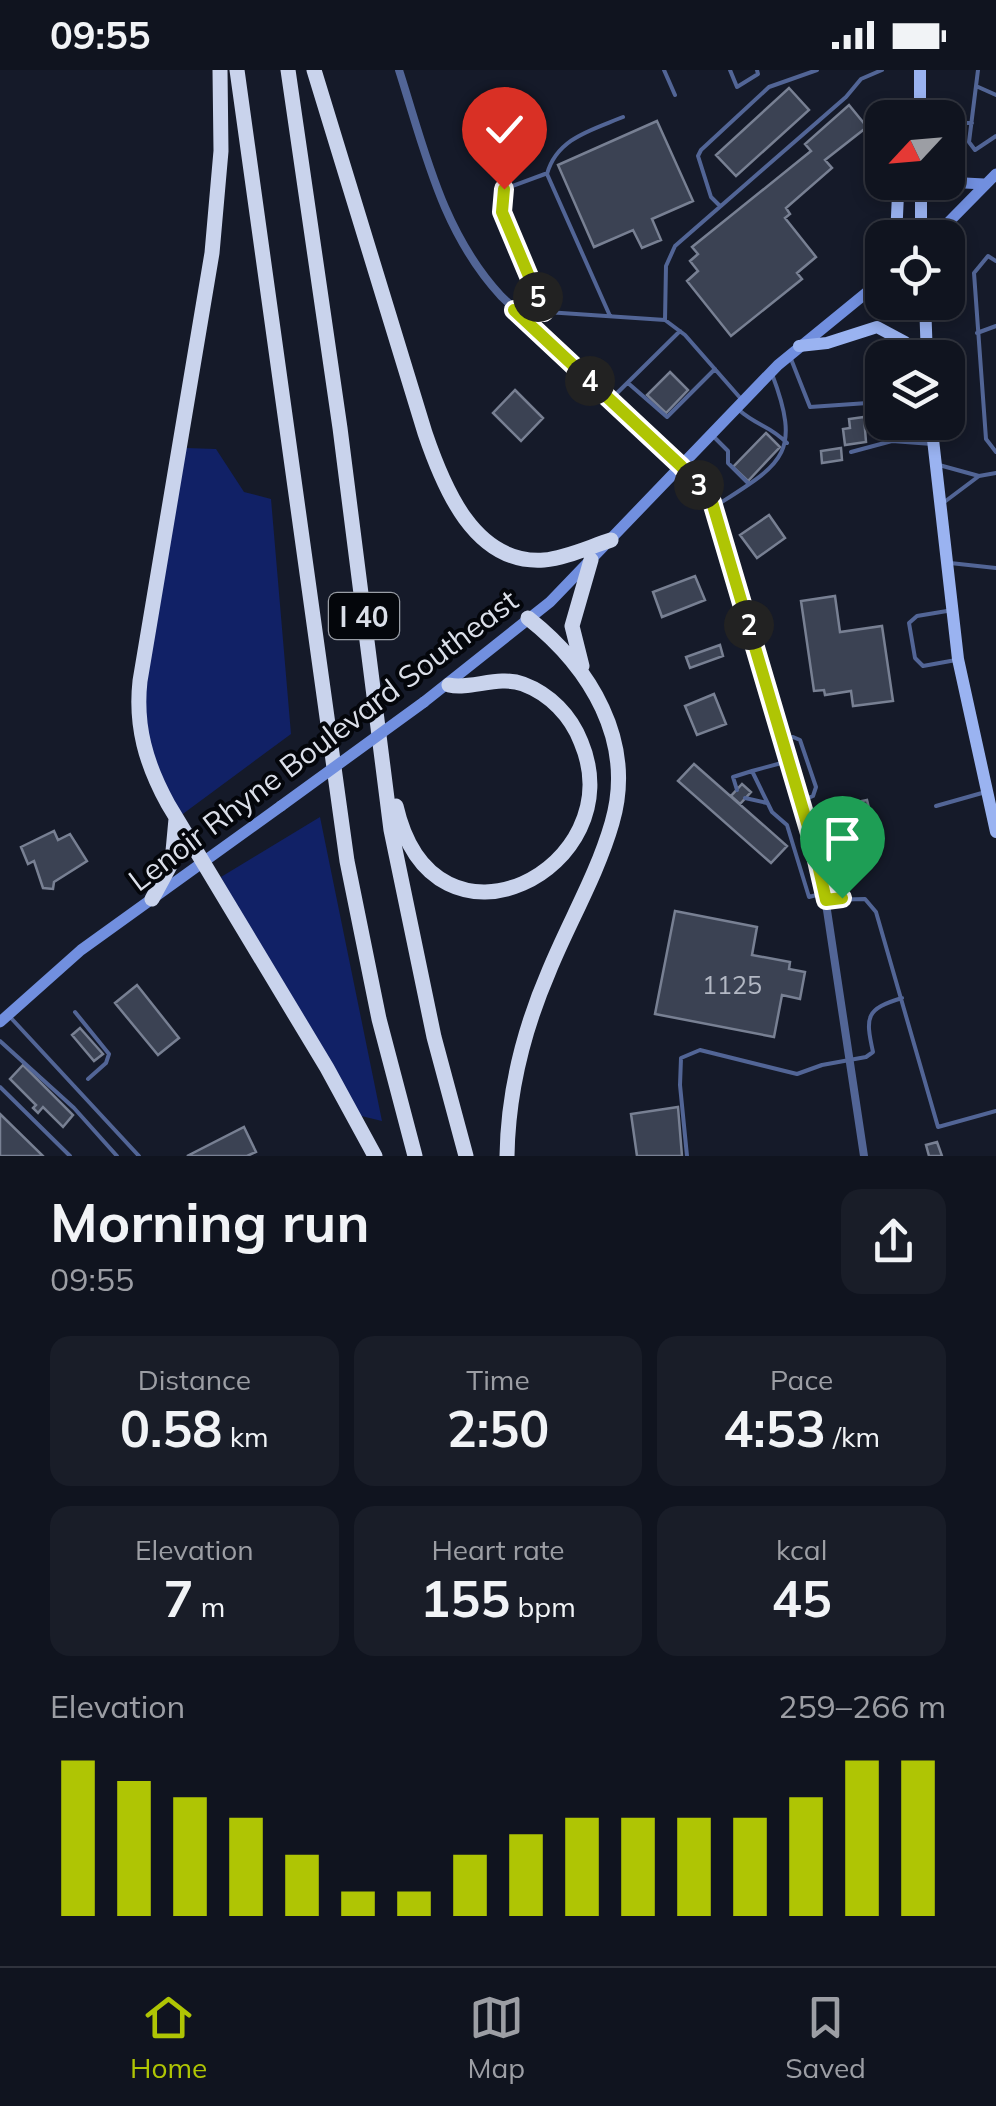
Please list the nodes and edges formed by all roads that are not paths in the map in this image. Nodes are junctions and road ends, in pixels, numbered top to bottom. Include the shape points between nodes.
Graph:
1 (220, 70) edge
2 (237, 70) edge
3 (288, 70) edge
4 (314, 70) edge
5 (400, 70) edge
6 (664, 70) edge
7 (730, 70) edge
8 (757, 70) edge
9 (817, 70) edge
10 (882, 70) edge
11 (920, 70) edge
12 (978, 70) edge
13 (976, 86) junction
14 (675, 95) dead end
15 (996, 95) edge
16 (920, 100) edge
17 (623, 117) dead end
18 (965, 123) edge
19 (972, 123) junction
20 (996, 136) edge
21 (547, 174) junction
22 (996, 174) edge
23 (965, 183) edge
24 (984, 184) junction
25 (720, 206) junction
26 (950, 220) edge
27 (996, 261) edge
28 (865, 294) edge
29 (514, 310) junction
30 (544, 312) junction
31 (610, 316) junction
32 (666, 320) junction
33 (996, 326) edge
34 (680, 331) junction
35 (977, 333) junction
36 (901, 340) edge
37 (794, 351) junction
38 (715, 369) junction
39 (771, 372) junction
40 (628, 383) junction
41 (610, 400) junction
42 (865, 403) edge
43 (738, 404) junction
44 (711, 434) junction
45 (932, 440) edge
46 (787, 443) junction
47 (932, 444) junction
48 (852, 452) dead end
49 (996, 452) edge
50 (934, 464) junction
51 (681, 466) junction
52 (996, 473) edge
53 (979, 476) junction
54 (749, 484) junction
55 (714, 506) junction
56 (939, 506) junction
57 (610, 540) junction
58 (591, 560) junction
59 (945, 562) junction
60 (996, 568) edge
61 (952, 610) junction
62 (528, 618) junction
63 (958, 659) junction
64 (590, 683) junction
65 (449, 685) junction
66 (782, 739) junction
67 (381, 756) junction
68 (789, 761) junction
69 (752, 771) junction
70 (737, 790) dead end
71 (986, 792) junction
72 (746, 798) dead end
73 (801, 801) junction
74 (767, 803) junction
75 (936, 806) dead end
76 (176, 819) junction
77 (996, 832) edge
78 (204, 861) junction
79 (826, 896) junction
80 (152, 899) junction
81 (902, 998) junction
82 (75, 1012) dead end
83 (4, 1018) edge
84 (0, 1040) edge
85 (852, 1061) junction
86 (88, 1079) dead end
87 (0, 1087) edge
88 (996, 1111) edge
89 (70, 1156) edge
90 (117, 1156) edge
91 (139, 1156) edge
92 (375, 1156) edge
93 (415, 1156) edge
94 (466, 1156) edge
95 (507, 1156) edge
96 (688, 1156) edge
97 (864, 1156) edge

1 - 76 highway via 212,253 138,698 144,750
2 - 93 highway, I 40 via 347,860 378,1020
3 - 67 highway, I 40
4 - 57 highway via 425,434 458,510 484,537 520,558 554,558
5 - 29 street via 450,222
6 - 14 lane
7 - 8 lane via 738,87
9 - 25 lane via 769,87 701,150 712,198
10 - 25 lane via 861,79
11 - 16 main road
12 - 13 lane
13 - 15 lane
13 - 19 lane
17 - 21 lane via 568,141 552,156
18 - 19 lane
19 - 20 lane via 972,149
21 - 30 lane via 504,189 502,212
21 - 31 lane
22 - 24 main road
23 - 24 main road
24 - 26 main road
25 - 32 lane via 675,246 666,266
27 - 35 lane via 988,256 974,272
28 - 37 main road, Lenoir Rhyne Boulevard Southeast
29 - 30 lane
29 - 41 street
30 - 31 lane
31 - 32 lane
32 - 34 lane
33 - 35 lane
34 - 38 lane
34 - 40 lane
35 - 49 lane via 986,439
36 - 37 main road via 877,327
37 - 39 main road, Lenoir Rhyne Boulevard Southeast
37 - 42 lane via 810,407
38 - 40 lane via 666,417
38 - 43 lane
39 - 43 main road, Lenoir Rhyne Boulevard Southeast
39 - 46 lane
40 - 41 lane
41 - 51 street
43 - 44 main road, Lenoir Rhyne Boulevard Southeast
43 - 46 lane
44 - 51 main road, Lenoir Rhyne Boulevard Southeast
44 - 54 lane
45 - 47 main road
46 - 54 lane
47 - 48 lane via 892,441
47 - 50 main road
50 - 53 lane
50 - 56 main road
51 - 55 street
51 - 57 main road, Lenoir Rhyne Boulevard Southeast
52 - 53 lane
53 - 56 lane
54 - 55 lane
55 - 66 street
56 - 59 main road
57 - 58 main road, Lenoir Rhyne Boulevard Southeast
58 - 62 main road, Lenoir Rhyne Boulevard Southeast
58 - 64 highway via 572,626
59 - 60 lane
59 - 61 main road
61 - 63 main road
61 - 63 lane via 909,623 915,658 924,666
62 - 64 highway
62 - 65 main road, Lenoir Rhyne Boulevard Southeast
63 - 71 main road
64 - 95 highway via 614,740 615,810 528,1028 512,1094
65 - 67 highway via 516,682 541,693 568,718 590,779 582,822 562,856 532,880 501,891 470,892 444,883 406,838
65 - 78 main road, Lenoir Rhyne Boulevard Southeast, bridge
66 - 68 street
66 - 73 lane via 800,740 816,787
67 - 94 highway, I 40 via 413,945
68 - 69 lane
68 - 73 street
69 - 70 lane via 733,777
69 - 74 lane
71 - 75 lane
71 - 77 main road
72 - 74 lane
73 - 79 street
74 - 79 lane via 787,825 809,896
76 - 78 highway
76 - 80 highway via 172,862
78 - 80 main road, Lenoir Rhyne Boulevard Southeast
78 - 92 highway
79 - 81 lane via 865,899 876,912
79 - 85 street
80 - 83 main road, Lenoir Rhyne Boulevard Southeast
81 - 85 lane via 870,1014 873,1052
81 - 88 lane via 938,1127
82 - 86 lane via 109,1054
83 - 91 lane
84 - 90 lane
85 - 96 lane via 798,1074 700,1050 681,1058
85 - 97 street
87 - 89 lane

